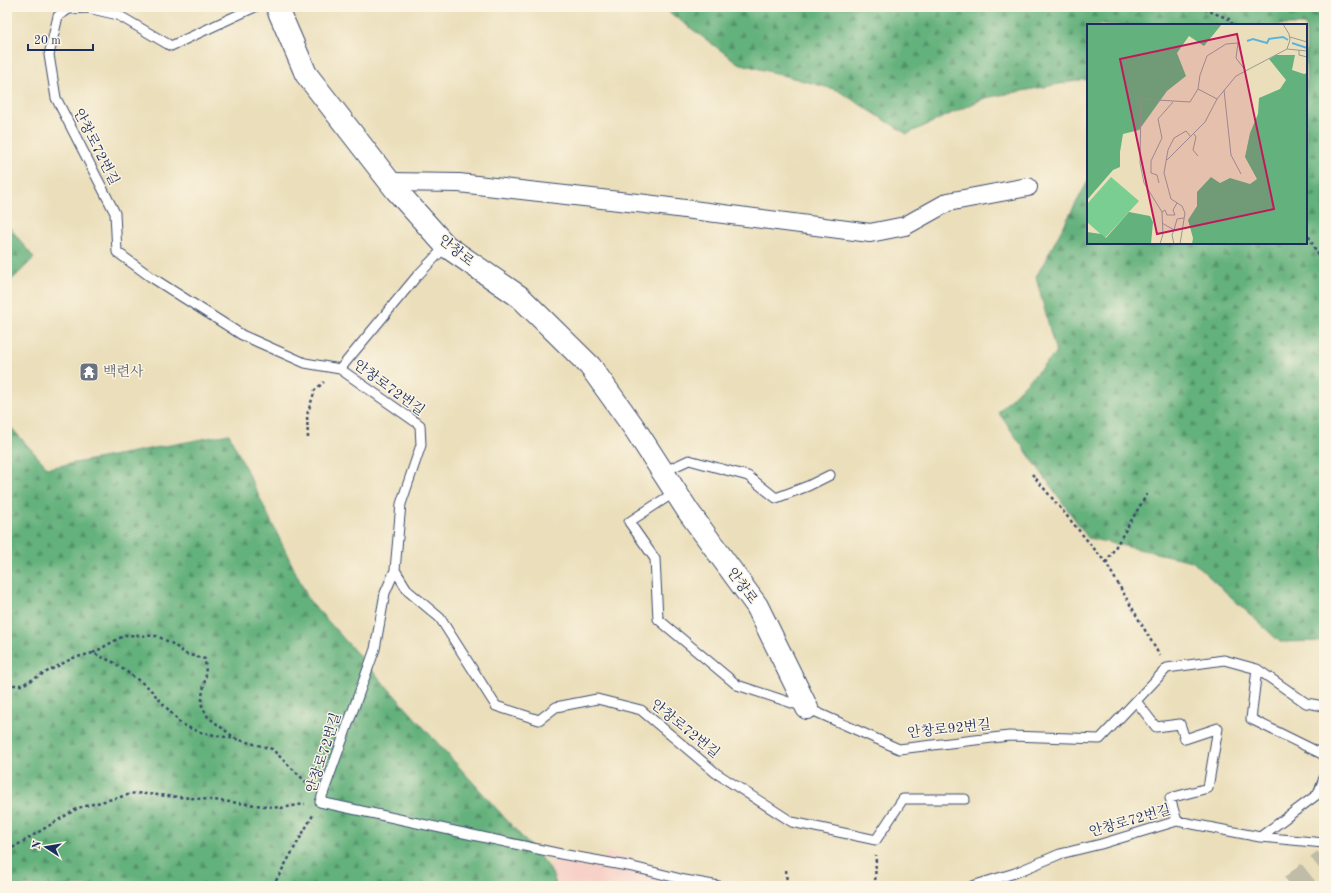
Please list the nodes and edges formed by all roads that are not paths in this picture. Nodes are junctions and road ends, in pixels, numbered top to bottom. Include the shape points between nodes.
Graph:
1 (255, 7) edge
2 (277, 7) edge
3 (389, 182) junction
4 (1028, 187) dead end
5 (446, 246) junction
6 (340, 369) junction
7 (663, 472) junction
8 (830, 475) dead end
9 (676, 492) junction
10 (396, 570) junction
11 (1257, 669) junction
12 (1136, 701) junction
13 (1324, 706) edge
14 (807, 708) junction
15 (1324, 755) edge
16 (1324, 778) edge
17 (965, 799) dead end
18 (1177, 821) junction
19 (1260, 837) junction
20 (1324, 843) edge
21 (719, 886) edge
22 (972, 886) edge

1 - 6 lane, 안창로72번길 via 171,46 118,15 88,8 69,9 58,16 49,55 56,98 115,213 117,252 151,277 242,335 305,363
2 - 3 street, 안창로 via 306,74
3 - 4 street via 460,183 870,233 905,226 948,202
3 - 5 street, 안창로
5 - 6 lane, 안창로72번길 via 417,276
5 - 7 street, 안창로 via 520,297 590,366
6 - 10 lane, 안창로72번길 via 420,425 421,445 401,504
7 - 8 lane via 689,460 748,476 776,498
7 - 9 street, 안창로
9 - 14 street, 안창로 via 757,606
9 - 14 lane, 안창로92번길 via 629,522 655,559 658,619 737,685
10 - 17 lane, 안창로72번길 via 408,592 440,618 496,706 539,720 556,707 597,699 641,710 716,773 792,822 876,840 903,799
10 - 21 lane, 안창로72번길 via 385,593 375,649 320,802
11 - 12 lane, 안창로92번길 via 1224,660 1167,668
11 - 13 lane via 1306,703
11 - 15 lane via 1250,719
12 - 14 lane, 안창로92번길 via 1100,739 1009,736 899,749
12 - 18 lane via 1156,727 1180,724 1185,739 1218,728 1208,788 1170,798
16 - 19 lane via 1318,794
18 - 19 lane, 안창로72번길
18 - 22 lane, 안창로72번길 via 1060,854 1015,873
19 - 20 lane, 안창로72번길

